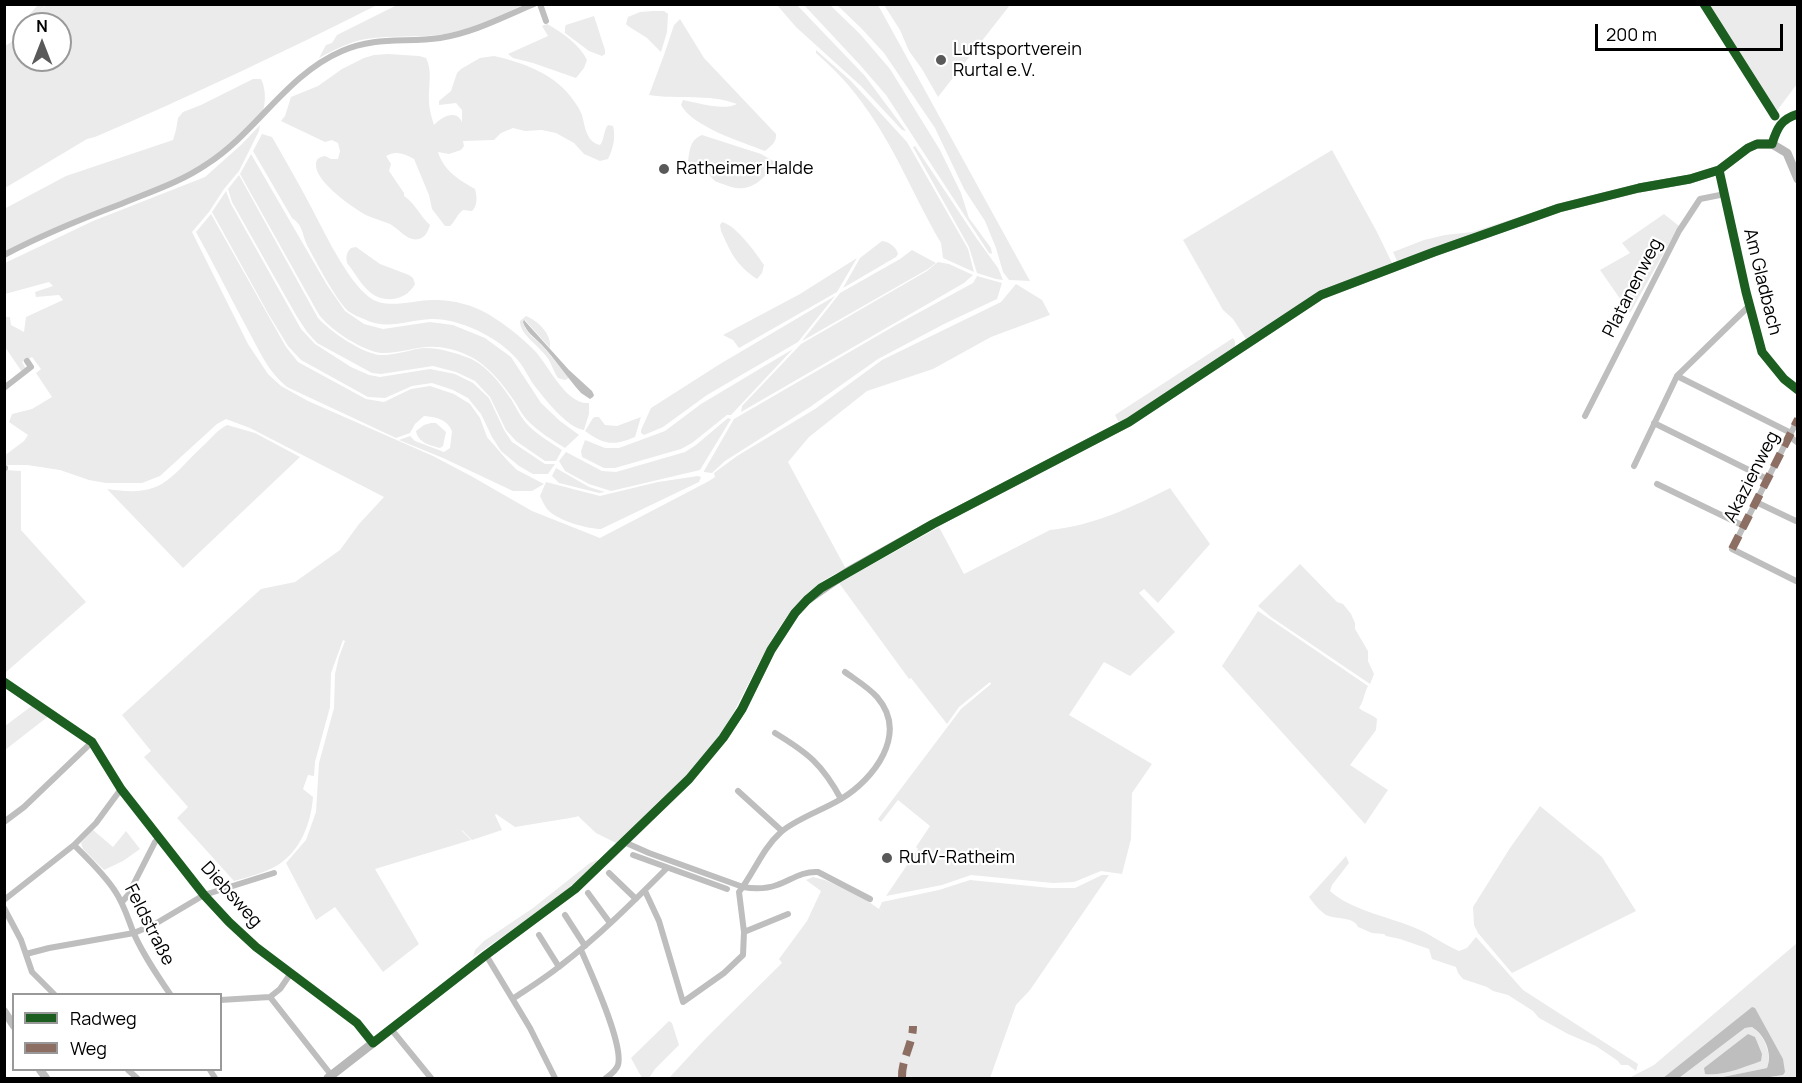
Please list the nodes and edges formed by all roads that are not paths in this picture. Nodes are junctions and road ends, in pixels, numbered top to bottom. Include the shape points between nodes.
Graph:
1 (534, 4) edge
2 (540, 4) edge
3 (546, 21) dead end
4 (1797, 114) edge
5 (1772, 144) junction
6 (1719, 170) junction
7 (1797, 179) edge
8 (1725, 194) junction
9 (4, 255) edge
10 (1749, 306) junction
11 (27, 361) dead end
12 (1677, 376) junction
13 (4, 387) edge
14 (1797, 390) edge
15 (1585, 416) dead end
16 (1797, 418) edge
17 (1654, 423) junction
18 (1790, 434) junction
19 (1797, 443) edge
20 (1634, 466) dead end
21 (1767, 479) junction
22 (1657, 484) dead end
23 (1756, 502) junction
24 (1797, 522) edge
25 (1744, 526) junction
26 (1797, 582) edge
27 (845, 672) dead end
28 (775, 733) dead end
29 (121, 789) junction
30 (738, 791) dead end
31 (841, 799) junction
32 (4, 822) edge
33 (782, 831) junction
34 (160, 837) junction
35 (624, 842) junction
36 (74, 845) junction
37 (633, 855) dead end
38 (667, 868) junction
39 (274, 873) dead end
40 (609, 873) dead end
41 (743, 887) junction
42 (727, 889) dead end
43 (645, 891) junction
44 (588, 893) dead end
45 (204, 895) junction
46 (636, 899) junction
47 (870, 899) dead end
48 (4, 900) edge
49 (122, 902) junction
50 (4, 908) edge
51 (789, 914) dead end
52 (565, 915) dead end
53 (610, 923) junction
54 (744, 932) junction
55 (134, 933) junction
56 (538, 935) dead end
57 (583, 947) junction
58 (26, 954) junction
59 (486, 955) junction
60 (559, 967) junction
61 (291, 973) junction
62 (53, 993) edge
63 (169, 993) edge
64 (270, 997) junction
65 (514, 998) junction
66 (222, 1000) edge
67 (391, 1029) junction
68 (373, 1043) junction
69 (330, 1077) edge
70 (431, 1078) edge
71 (555, 1078) edge
72 (606, 1078) edge

1 - 9 street via 468,32 439,38 386,40 341,51 304,74 210,163
2 - 3 street
4 - 5 street via 1781,123
5 - 6 main road via 1748,148
5 - 7 main road via 1787,153
6 - 8 street, Am Gladbach
6 - 35 main road via 1559,208 1321,295 1129,422 933,524 821,588 795,613 771,650 742,709 706,760
8 - 10 street, Am Gladbach
8 - 15 street, Platanenweg via 1700,199 1679,231
10 - 12 street
10 - 14 street, Am Gladbach via 1762,352
11 - 13 street via 31,368
12 - 17 street
12 - 18 street
16 - 18 street, Akazienweg
17 - 20 street
17 - 21 street
18 - 19 street
18 - 21 street, Akazienweg
21 - 23 street, Akazienweg
22 - 25 street
23 - 24 street
23 - 25 street, Akazienweg
25 - 26 street, Akazienweg via 1732,549
27 - 31 street via 878,698 890,733 883,759
28 - 31 street via 817,763
29 - 32 street, Diebsweg via 92,742
29 - 34 street, Diebsweg
29 - 36 street
30 - 33 street
31 - 33 street
33 - 41 street via 763,853
34 - 45 street, Diebsweg
34 - 49 street
35 - 41 street
35 - 59 main road via 575,889
36 - 48 street
36 - 49 street, Feldstraße
37 - 38 street
38 - 42 street
38 - 43 street
39 - 45 street
40 - 46 street
41 - 47 street via 774,886 808,871 818,872
41 - 54 street via 739,892
43 - 46 street
43 - 54 street via 659,921 683,1002 744,955
44 - 53 street
45 - 55 street
45 - 61 street, Diebsweg via 249,941
46 - 53 street
49 - 55 street, Feldstraße
50 - 58 street
51 - 54 street
52 - 57 street
53 - 57 street
55 - 58 street
55 - 63 street, Feldstraße
56 - 60 street
57 - 60 street
57 - 72 street via 618,1054 618,1065
58 - 62 street via 32,972
59 - 65 street
59 - 67 main road
60 - 65 street
61 - 64 street
61 - 68 street, Diebsweg via 357,1023
64 - 66 street
64 - 69 street
65 - 71 street
67 - 68 main road
67 - 70 street
68 - 69 main road

